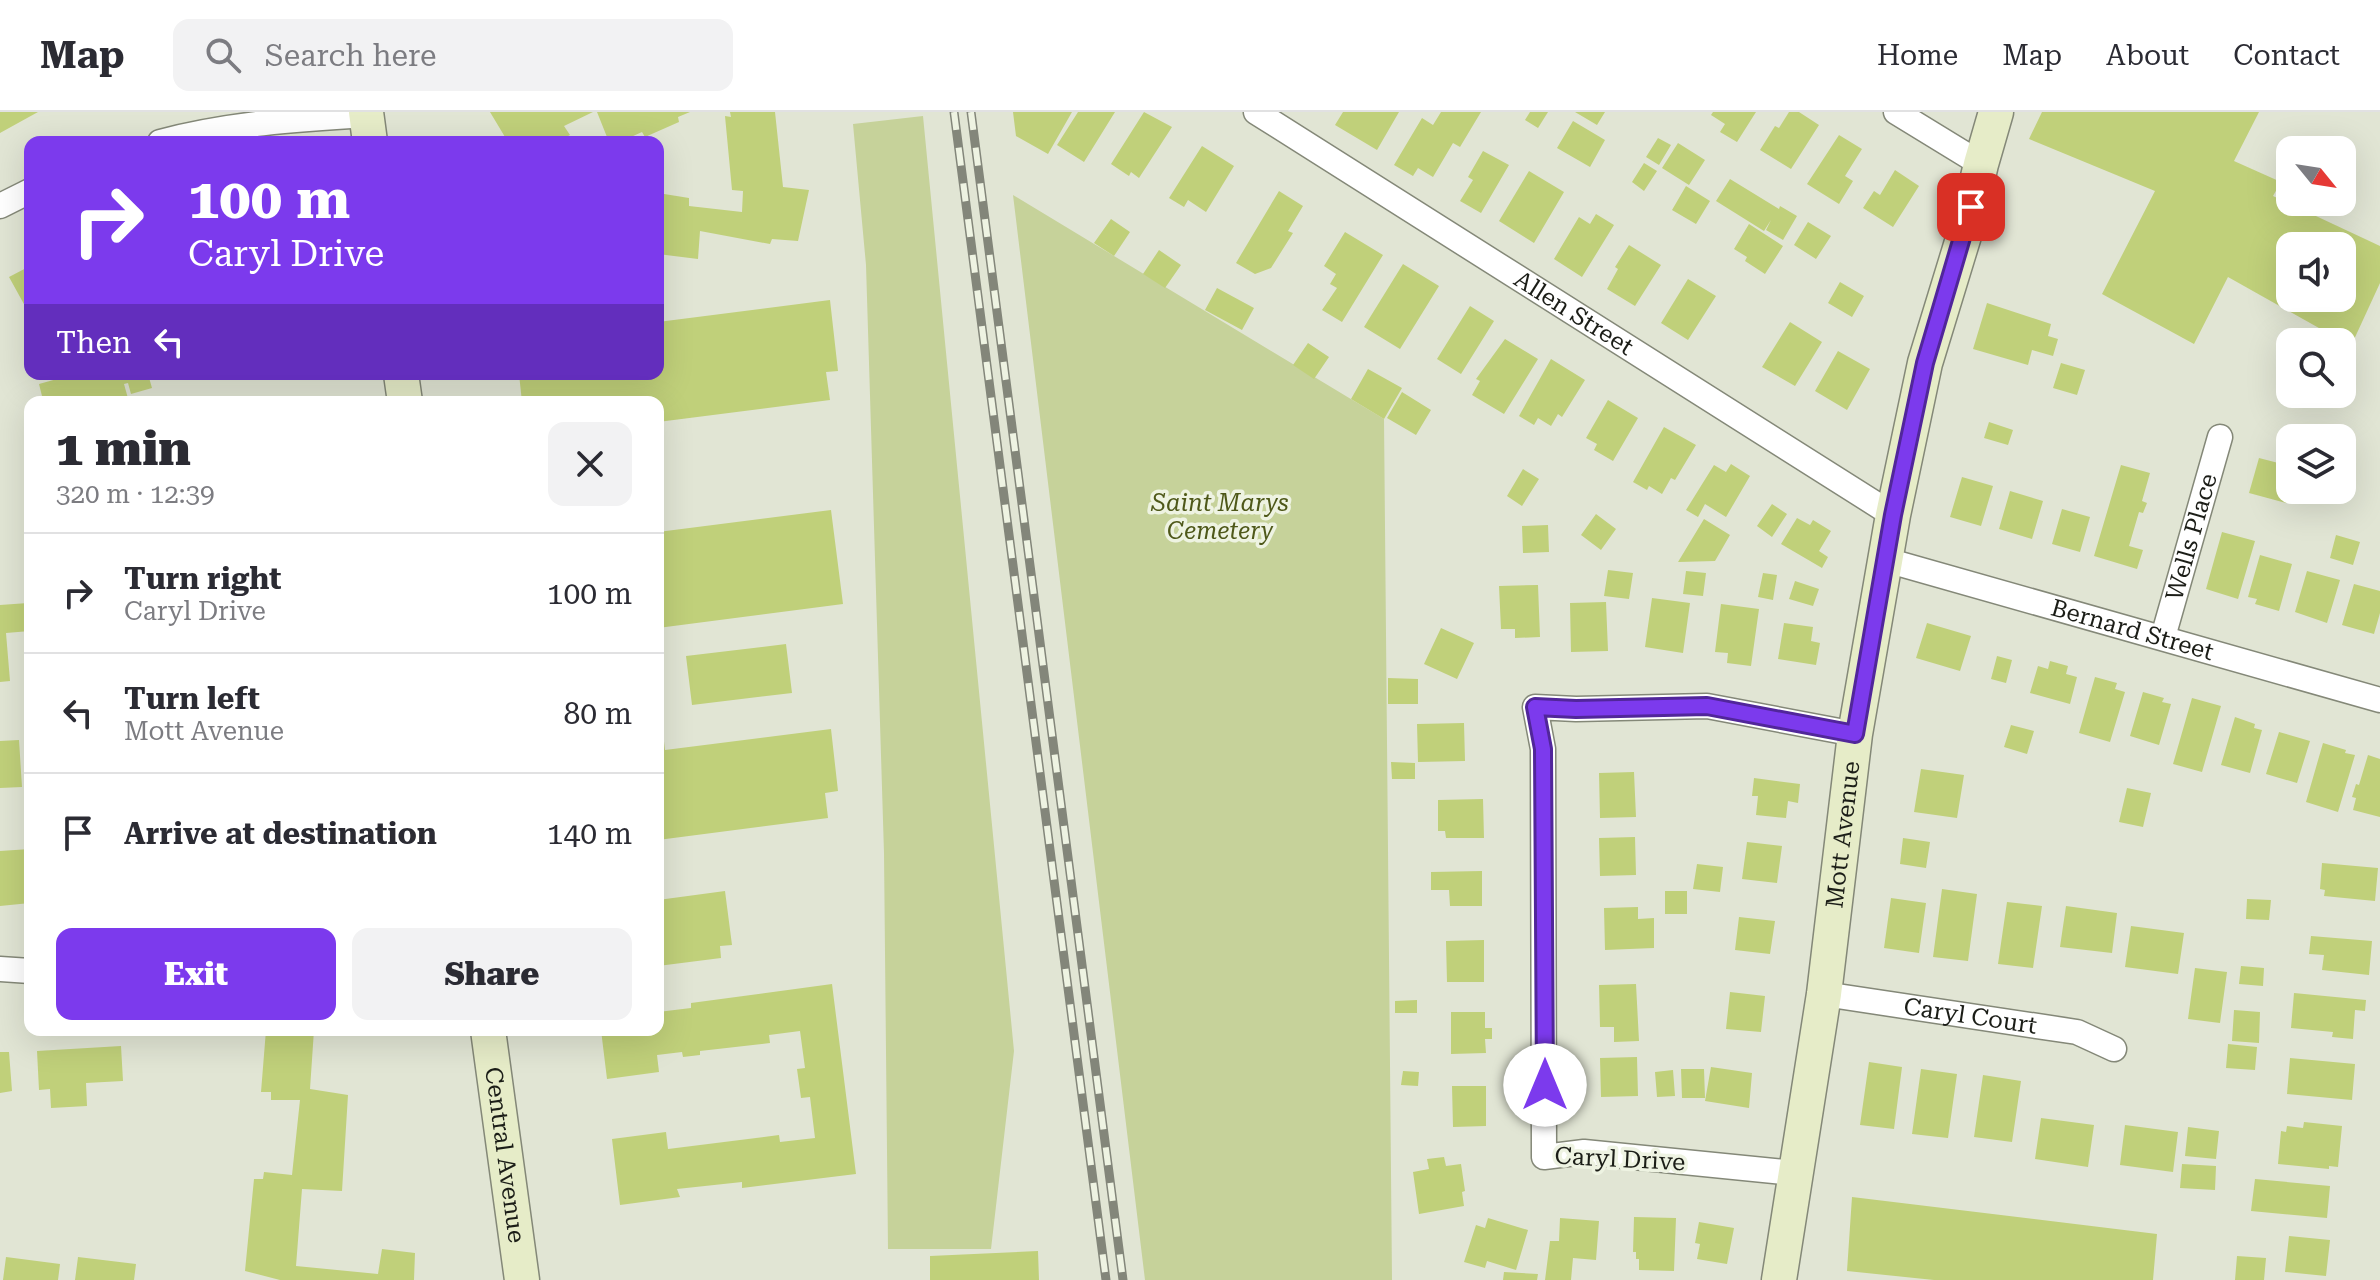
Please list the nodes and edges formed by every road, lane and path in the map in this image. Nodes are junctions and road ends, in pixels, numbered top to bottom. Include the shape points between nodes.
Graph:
1 (1256, 112) edge
2 (1896, 112) edge
3 (1996, 112) edge
4 (368, 123) edge
5 (182, 136) edge
6 (1981, 164) junction
7 (24, 194) edge
8 (0, 206) edge
9 (2220, 437) dead end
10 (1893, 515) junction
11 (1886, 560) junction
12 (2163, 637) junction
13 (2380, 700) edge
14 (1855, 734) junction
15 (0, 969) edge
16 (24, 971) edge
17 (1824, 994) junction
18 (489, 1036) edge
19 (2114, 1049) dead end
20 (1794, 1173) junction
21 (522, 1280) edge
22 (1779, 1280) edge

1 - 10 street, Allen Street
2 - 6 street
3 - 6 street, Mott Avenue
4 - 5 street via 290,121
6 - 10 street, Mott Avenue via 1925,363
7 - 8 street
9 - 12 street, Wells Place
10 - 11 street, Mott Avenue
11 - 12 street, Bernard Street
11 - 14 street, Mott Avenue
12 - 13 street, Bernard Street
14 - 17 street, Mott Avenue
14 - 20 street, Caryl Drive via 1707,706 1535,707 1543,749 1544,1157 1584,1152
15 - 16 street
17 - 19 street, Caryl Court via 2077,1032
17 - 20 street, Mott Avenue
18 - 21 street, Central Avenue
20 - 22 street, Mott Avenue

